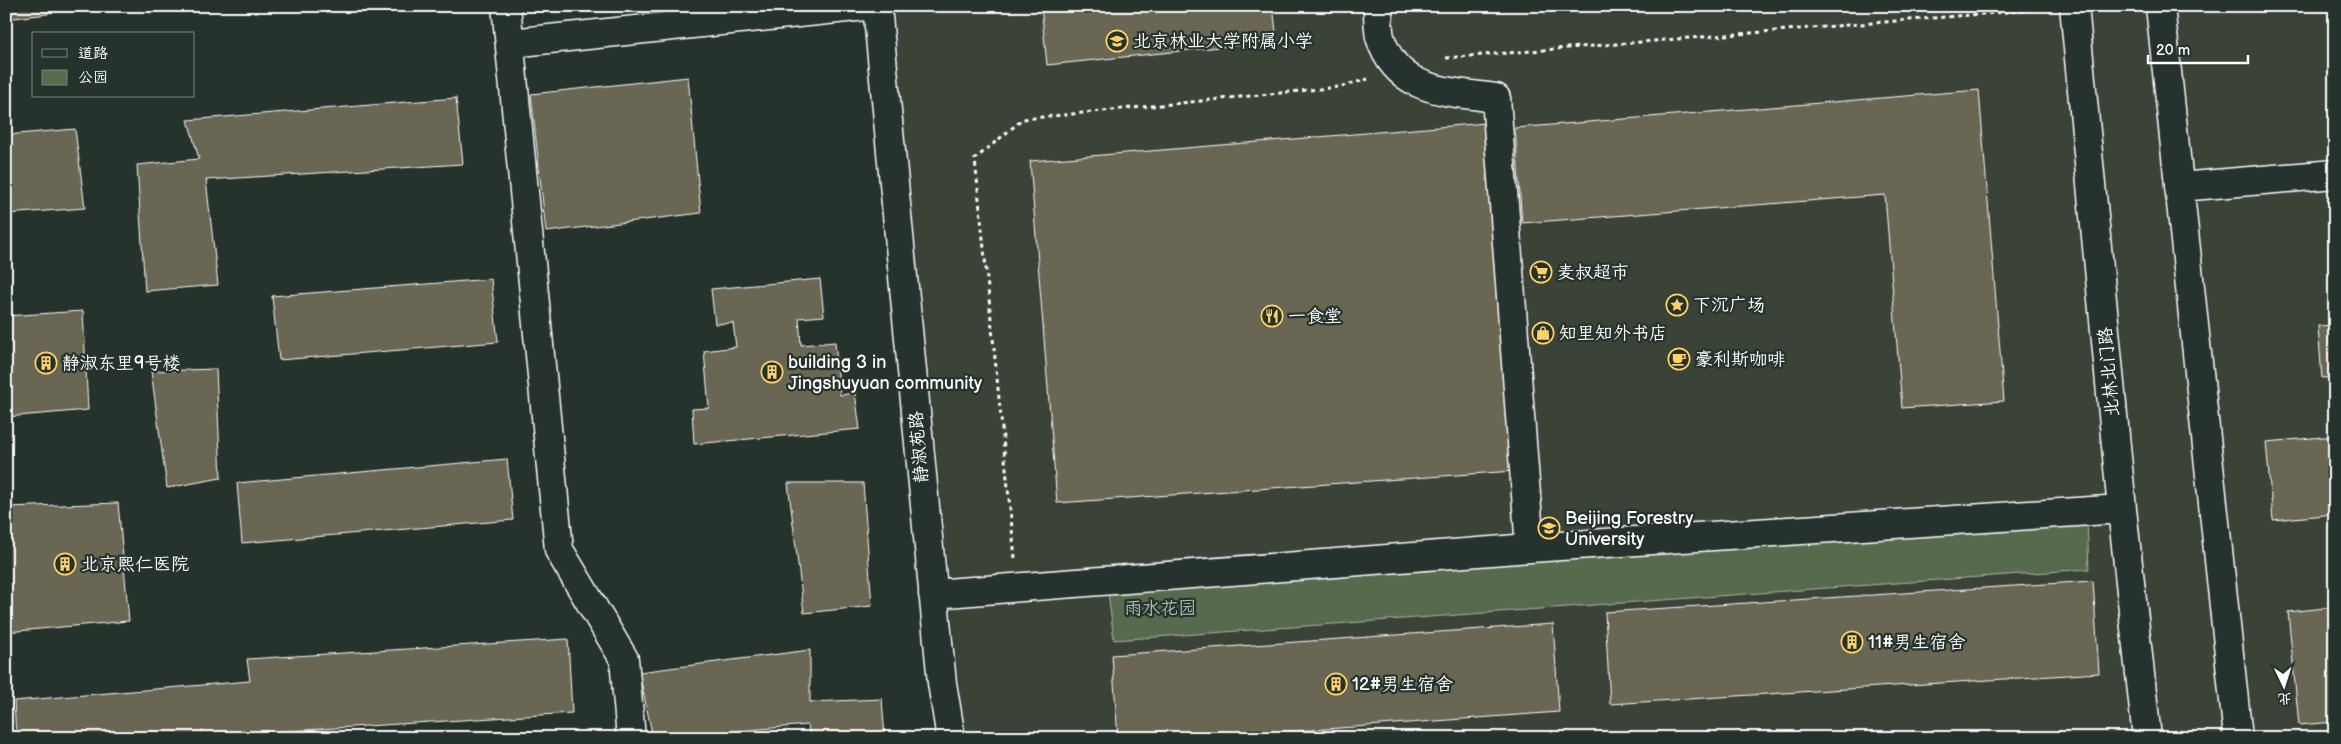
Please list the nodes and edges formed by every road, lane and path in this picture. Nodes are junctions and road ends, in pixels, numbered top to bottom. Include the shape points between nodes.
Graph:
1 (506, 6) edge
2 (866, 6) edge
3 (877, 6) edge
4 (1378, 6) edge
5 (2160, 6) edge
6 (2064, 7) edge
7 (511, 43) junction
8 (1441, 58) dead end
9 (1395, 68) junction
10 (2335, 174) edge
11 (2179, 187) junction
12 (2122, 509) junction
13 (1530, 548) junction
14 (1019, 588) junction
15 (933, 594) junction
16 (631, 738) edge
17 (951, 738) edge
18 (2146, 738) edge
19 (2238, 738) edge

1 - 7 street
2 - 7 street
3 - 15 street, 静淑苑路
4 - 9 street via 1380,36
5 - 11 street
6 - 8 path
6 - 12 street, 北林北门路
7 - 16 street via 559,550 624,659
9 - 13 street via 1425,88 1496,98
9 - 14 path via 1368,80 1339,87 1023,119 975,159
10 - 11 street
11 - 19 street
12 - 13 street
12 - 18 street, 北林北门路
13 - 14 street
14 - 15 street
15 - 17 street, 静淑苑路

